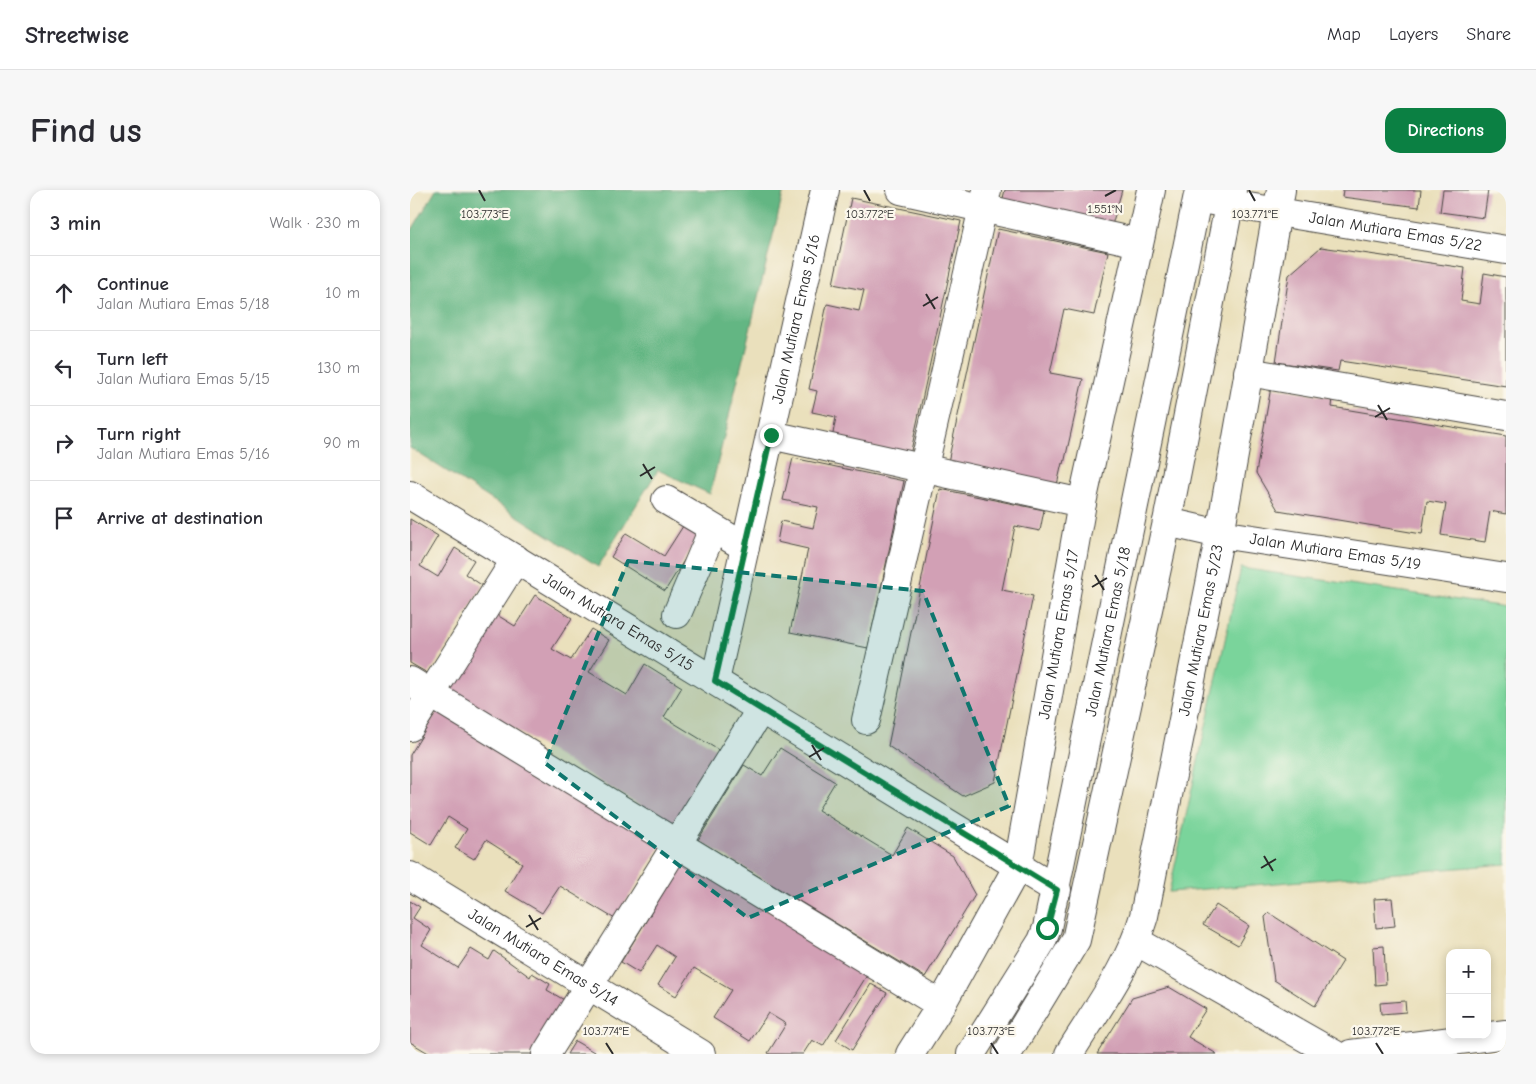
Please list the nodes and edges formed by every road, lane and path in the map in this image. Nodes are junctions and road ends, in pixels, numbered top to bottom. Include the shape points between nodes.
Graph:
1 (825, 190) edge
2 (901, 190) edge
3 (1151, 190) edge
4 (1198, 194) edge
5 (1230, 197) edge
6 (985, 199) edge
7 (1279, 201) edge
8 (1139, 243) junction
9 (1506, 250) edge
10 (1248, 372) junction
11 (1506, 416) edge
12 (771, 435) junction
13 (924, 468) junction
14 (410, 495) edge
15 (666, 500) dead end
16 (1082, 503) junction
17 (1166, 522) junction
18 (713, 529) junction
19 (1220, 534) junction
20 (746, 547) junction
21 (516, 559) junction
22 (1506, 578) edge
23 (678, 614) dead end
24 (715, 681) junction
25 (420, 687) edge
26 (761, 709) junction
27 (866, 720) dead end
28 (410, 727) edge
29 (676, 844) junction
30 (1018, 866) junction
31 (410, 876) edge
32 (1057, 890) junction
33 (1136, 941) junction
34 (589, 985) junction
35 (941, 1005) junction
36 (1506, 1034) edge
37 (546, 1054) edge
38 (702, 1054) edge
39 (910, 1054) edge
40 (971, 1054) edge
41 (1007, 1054) edge
42 (1069, 1054) edge
43 (1334, 1054) edge
44 (1351, 1054) edge

1 - 12 street, Jalan Mutiara Emas 5/16
2 - 6 street
3 - 8 street, Jalan Mutiara Emas 5/17
4 - 5 street, Jalan Mutiara Emas 5/22
4 - 32 street, Jalan Mutiara Emas 5/18
5 - 7 street, Jalan Mutiara Emas 5/22
5 - 17 street, Jalan Mutiara Emas 5/18
6 - 8 street
6 - 13 street
7 - 9 street, Jalan Mutiara Emas 5/22
7 - 10 street, Jalan Mutiara Emas 5/23
8 - 16 street, Jalan Mutiara Emas 5/17
10 - 11 street
10 - 19 street, Jalan Mutiara Emas 5/23
12 - 13 street
12 - 20 street, Jalan Mutiara Emas 5/16
13 - 16 street
13 - 27 street
14 - 21 street, Jalan Mutiara Emas 5/15
15 - 18 street
16 - 30 street, Jalan Mutiara Emas 5/17
17 - 19 street, Jalan Mutiara Emas 5/19
17 - 41 street, Jalan Mutiara Emas 5/18 via 1076,940
18 - 20 street
18 - 23 street
19 - 22 street, Jalan Mutiara Emas 5/19
19 - 33 street, Jalan Mutiara Emas 5/23 via 1144,916
20 - 24 street, Jalan Mutiara Emas 5/16
21 - 24 street, Jalan Mutiara Emas 5/15
21 - 25 street
24 - 26 street, Jalan Mutiara Emas 5/15
25 - 28 street
25 - 29 street
26 - 29 street
26 - 30 street, Jalan Mutiara Emas 5/15
29 - 34 street
29 - 35 street
30 - 32 street, Jalan Mutiara Emas 5/15
30 - 35 street, Jalan Mutiara Emas 5/17
31 - 34 street, Jalan Mutiara Emas 5/14
32 - 40 street, Jalan Mutiara Emas 5/18 via 1042,941
33 - 42 street, Jalan Mutiara Emas 5/23
33 - 43 street
34 - 37 street
34 - 38 street, Jalan Mutiara Emas 5/14
35 - 39 street, Jalan Mutiara Emas 5/17
36 - 44 street

